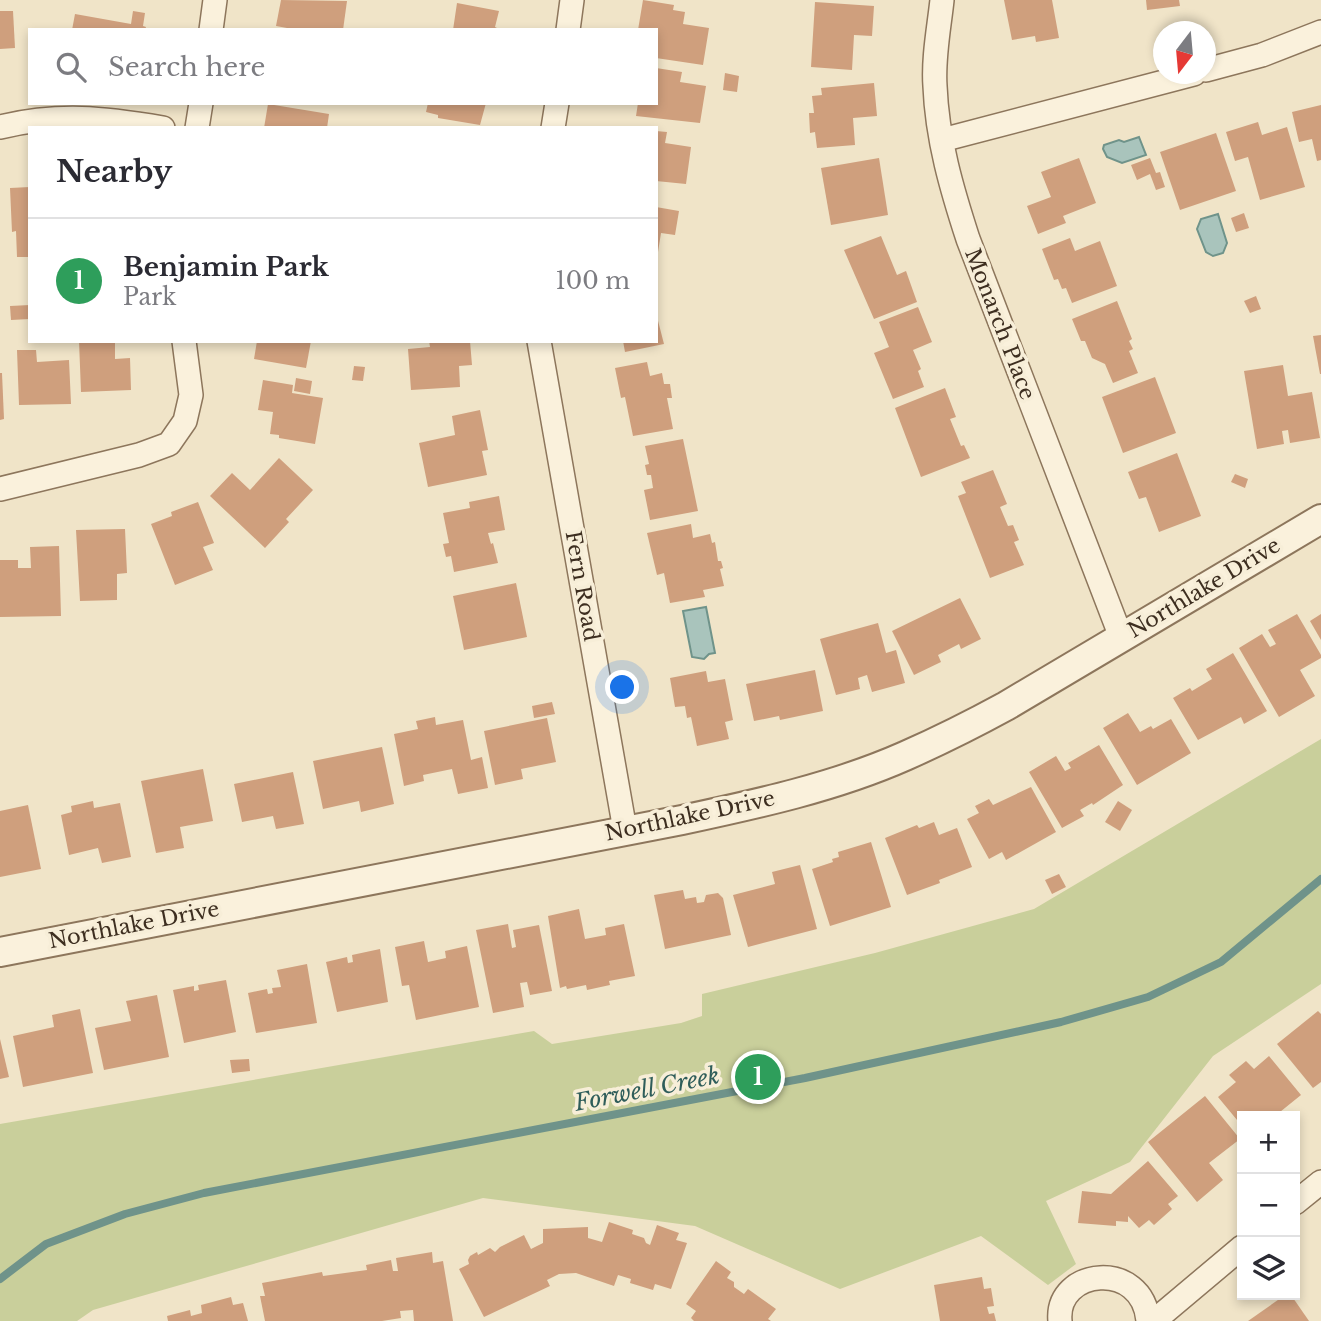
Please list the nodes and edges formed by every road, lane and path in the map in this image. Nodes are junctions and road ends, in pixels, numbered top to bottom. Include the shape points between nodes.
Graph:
1 (215, 0) edge
2 (572, 0) edge
3 (942, 0) edge
4 (211, 28) edge
5 (568, 28) edge
6 (1321, 32) edge
7 (1216, 67) edge
8 (1156, 84) edge
9 (201, 105) edge
10 (557, 105) edge
11 (152, 126) edge
12 (197, 126) edge
13 (553, 126) edge
14 (0, 127) edge
15 (942, 140) junction
16 (184, 343) edge
17 (539, 343) edge
18 (0, 489) edge
19 (1321, 519) edge
20 (1121, 637) junction
21 (625, 830) junction
22 (0, 951) edge
23 (1321, 1182) edge
24 (1300, 1199) edge
25 (1237, 1251) edge
26 (1060, 1321) edge
27 (1148, 1321) edge
28 (1154, 1321) edge

1 - 4 street
2 - 5 street
3 - 15 street, Monarch Place via 934,76
6 - 7 street
8 - 15 street
9 - 12 street
10 - 13 street
11 - 14 street via 75,117
15 - 20 street, Monarch Place via 968,239
16 - 18 street via 191,396 185,421 169,444
17 - 21 street, Fern Road
19 - 20 street, Northlake Drive
20 - 21 street, Northlake Drive via 967,727 876,768 756,804
21 - 22 street, Northlake Drive
23 - 24 street
25 - 28 street
26 - 27 street via 1063,1301 1070,1292 1082,1282 1105,1276 1133,1287 1143,1300

